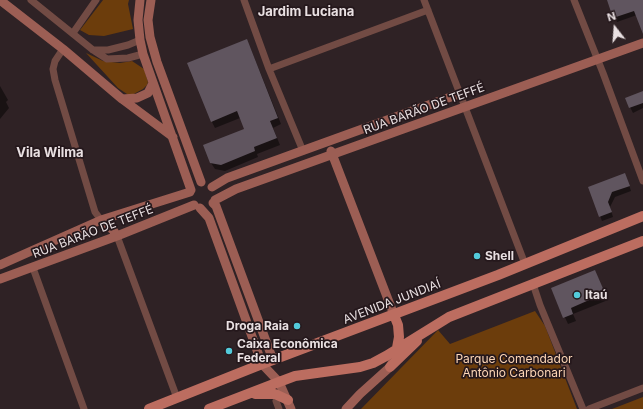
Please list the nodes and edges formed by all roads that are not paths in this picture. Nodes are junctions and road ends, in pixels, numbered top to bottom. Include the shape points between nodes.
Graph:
1 (0, 0) edge
2 (31, 0) edge
3 (96, 0) edge
4 (140, 0) edge
5 (150, 0) edge
6 (244, 0) edge
7 (424, 0) edge
8 (574, 0) edge
9 (428, 10) junction
10 (73, 33) junction
11 (140, 40) junction
12 (643, 43) edge
13 (63, 49) junction
14 (93, 50) junction
15 (143, 54) junction
16 (598, 60) junction
17 (269, 69) junction
18 (153, 83) junction
19 (459, 94) junction
20 (446, 98) junction
21 (122, 99) junction
22 (464, 107) junction
23 (440, 115) junction
24 (172, 137) junction
25 (327, 142) junction
26 (302, 151) junction
27 (333, 155) junction
28 (643, 181) edge
29 (201, 182) junction
30 (212, 187) junction
31 (190, 191) junction
32 (214, 202) junction
33 (197, 206) junction
34 (643, 216) edge
35 (101, 220) junction
36 (117, 236) junction
37 (643, 241) edge
38 (22, 255) junction
39 (525, 264) junction
40 (0, 265) edge
41 (33, 268) junction
42 (0, 279) edge
43 (533, 284) junction
44 (394, 315) junction
45 (433, 326) junction
46 (397, 348) junction
47 (273, 360) junction
48 (262, 364) junction
49 (390, 367) junction
50 (278, 382) junction
51 (643, 388) edge
52 (249, 394) junction
53 (177, 398) junction
54 (276, 401) dead end
55 (290, 405) edge
56 (84, 409) edge
57 (149, 409) edge
58 (208, 409) edge
59 (279, 409) edge
60 (346, 409) edge
61 (583, 409) edge
62 (590, 409) edge

1 - 13 main road
2 - 10 street
3 - 10 street
4 - 11 main road
5 - 29 main road via 148,20 157,62
6 - 17 street
7 - 9 street
8 - 16 street
9 - 17 street
9 - 19 street
10 - 14 street
11 - 14 street via 115,48
11 - 15 main road
12 - 16 main road, RUA BARÃO DE TEFFÉ
13 - 21 main road
13 - 35 street via 55,61 55,80 95,212
14 - 15 street via 107,59
15 - 18 main road
16 - 22 main road, RUA BARÃO DE TEFFÉ
16 - 28 street
17 - 26 street
18 - 21 main road via 148,93 137,98
18 - 24 main road
19 - 20 main road, RUA BARÃO DE TEFFÉ
19 - 22 street
20 - 23 main road
20 - 25 main road, RUA BARÃO DE TEFFÉ
21 - 24 main road
22 - 23 main road, RUA BARÃO DE TEFFÉ
22 - 39 street
23 - 27 main road, RUA BARÃO DE TEFFÉ
24 - 31 main road
25 - 26 main road, RUA BARÃO DE TEFFÉ
25 - 27 main road
26 - 30 main road, RUA BARÃO DE TEFFÉ via 227,178
27 - 32 main road, RUA BARÃO DE TEFFÉ via 236,189
27 - 44 main road
29 - 30 main road
29 - 31 main road
30 - 32 main road via 215,193
31 - 33 main road via 190,199
31 - 35 main road, RUA BARÃO DE TEFFÉ
32 - 33 main road via 207,208
32 - 47 main road
33 - 36 main road, RUA BARÃO DE TEFFÉ
33 - 48 main road via 208,218
34 - 39 main road, AVENIDA JUNDIAÍ
35 - 36 main road
35 - 38 main road, RUA BARÃO DE TEFFÉ
36 - 41 main road, RUA BARÃO DE TEFFÉ
36 - 53 street
37 - 43 main road
38 - 40 main road, RUA BARÃO DE TEFFÉ
38 - 41 main road
39 - 44 main road, AVENIDA JUNDIAÍ
41 - 42 main road, RUA BARÃO DE TEFFÉ
41 - 56 street
43 - 45 main road via 449,317
43 - 61 street
44 - 46 main road via 399,336
44 - 47 main road, AVENIDA JUNDIAÍ
45 - 46 main road
45 - 49 main road
46 - 49 main road via 397,354
46 - 50 main road via 360,367 295,376
47 - 48 main road, AVENIDA JUNDIAÍ
48 - 50 main road
48 - 53 main road, AVENIDA JUNDIAÍ
49 - 60 main road
50 - 52 main road
50 - 55 main road
51 - 62 street
52 - 55 main road via 275,394
52 - 58 main road
53 - 57 main road, AVENIDA JUNDIAÍ
54 - 59 street

